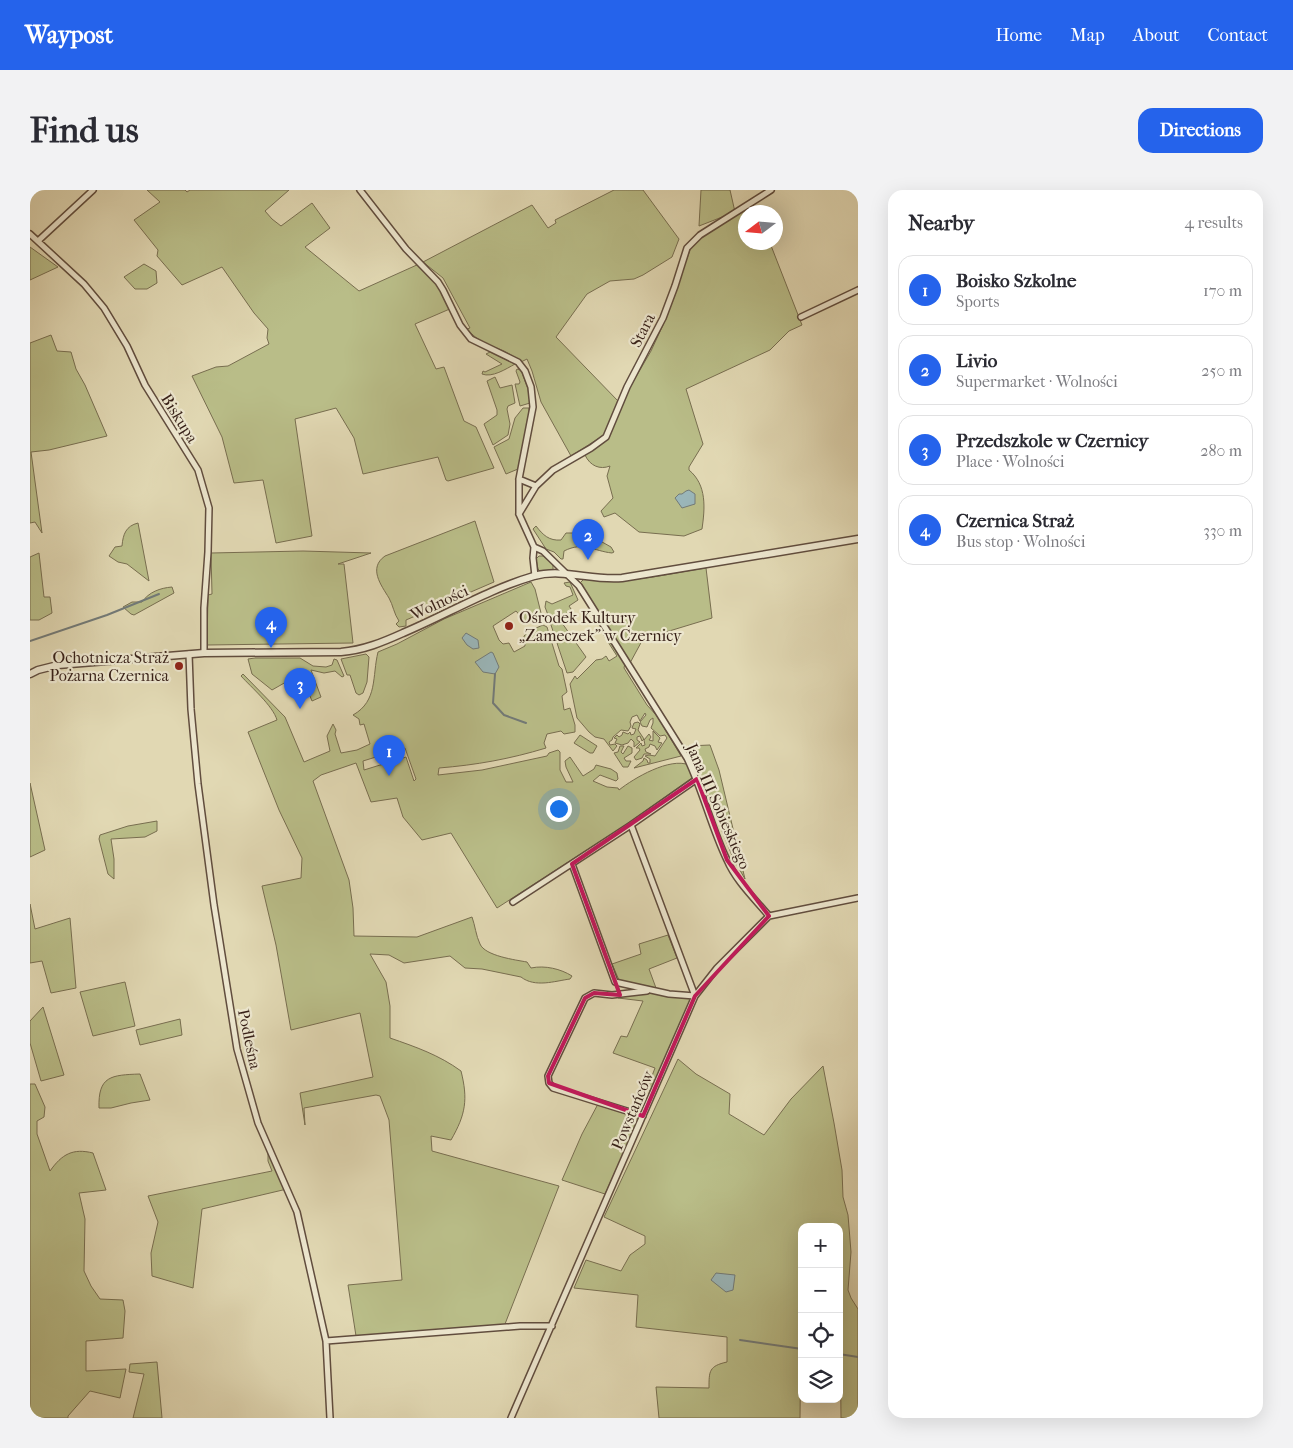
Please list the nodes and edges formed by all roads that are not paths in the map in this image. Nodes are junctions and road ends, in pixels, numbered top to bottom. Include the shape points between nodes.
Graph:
1 (93, 190) edge
2 (360, 190) edge
3 (771, 190) edge
4 (30, 234) edge
5 (38, 242) junction
6 (858, 290) edge
7 (801, 317) dead end
8 (519, 479) junction
9 (536, 486) junction
10 (519, 514) junction
11 (858, 539) edge
12 (534, 547) junction
13 (567, 574) junction
14 (535, 576) junction
15 (204, 653) junction
16 (189, 654) junction
17 (30, 674) edge
18 (697, 779) junction
19 (631, 825) junction
20 (572, 864) junction
21 (858, 898) edge
22 (513, 902) dead end
23 (769, 916) junction
24 (615, 982) junction
25 (651, 990) junction
26 (612, 995) junction
27 (695, 996) junction
28 (643, 1116) junction
29 (552, 1326) junction
30 (326, 1341) junction
31 (330, 1418) edge
32 (511, 1418) edge

1 - 5 street
2 - 8 street, Jana III Sobieskiego via 406,249 444,290 460,325 471,338 518,362 525,371 533,407
3 - 9 street, Stara via 705,231 687,248 663,318 626,387 606,437 553,470
4 - 5 street, Biskupa
5 - 15 street, Biskupa via 84,284 104,308 127,346 144,385 198,470 209,508
6 - 7 street
8 - 9 street
8 - 10 street, Jana III Sobieskiego
9 - 10 street, Stara
10 - 12 street, Jana III Sobieskiego
11 - 13 street, Wolności via 622,578
12 - 13 street, Jana III Sobieskiego via 543,551
12 - 14 street
13 - 14 street, Wolności
13 - 18 street, Jana III Sobieskiego via 579,586 618,647
14 - 15 street, Wolności via 357,651
15 - 16 street, Wolności
16 - 17 street, Wolności via 58,665
16 - 30 street, Podleśna via 198,784 237,1049 258,1123 297,1212
18 - 19 street
18 - 23 street, Jana III Sobieskiego via 727,860 738,880
19 - 20 street
19 - 27 street
20 - 22 street
20 - 24 street
21 - 23 street
23 - 27 street, Powstańców via 717,968
24 - 25 street
24 - 26 street
25 - 26 street
25 - 27 street
26 - 28 street via 594,993 585,998 548,1076 549,1084
27 - 28 street, Powstańców
28 - 29 street, Powstańców
29 - 30 street
29 - 32 street, Powstańców
30 - 31 street, Podleśna

